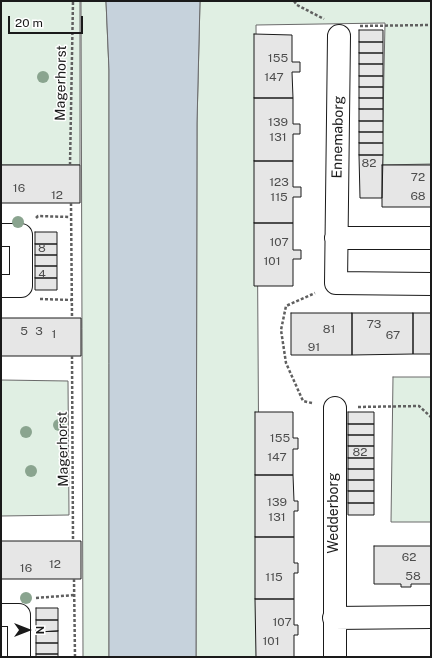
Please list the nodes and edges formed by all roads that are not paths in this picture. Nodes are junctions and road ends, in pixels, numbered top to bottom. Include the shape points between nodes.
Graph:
1 (339, 31) road end
2 (11, 235) edge
3 (336, 238) junction
4 (431, 238) edge
5 (431, 284) edge
6 (11, 286) edge
7 (335, 408) road end
8 (10, 615) edge
9 (431, 617) edge
10 (334, 618) junction
11 (19, 657) edge
12 (335, 657) edge

1 - 3 street, Ennemaborg
2 - 6 street
3 - 4 street
3 - 5 street, Ennemaborg via 336,283
7 - 10 street, Wedderborg
8 - 11 street
9 - 10 street
10 - 12 street, Wedderborg

